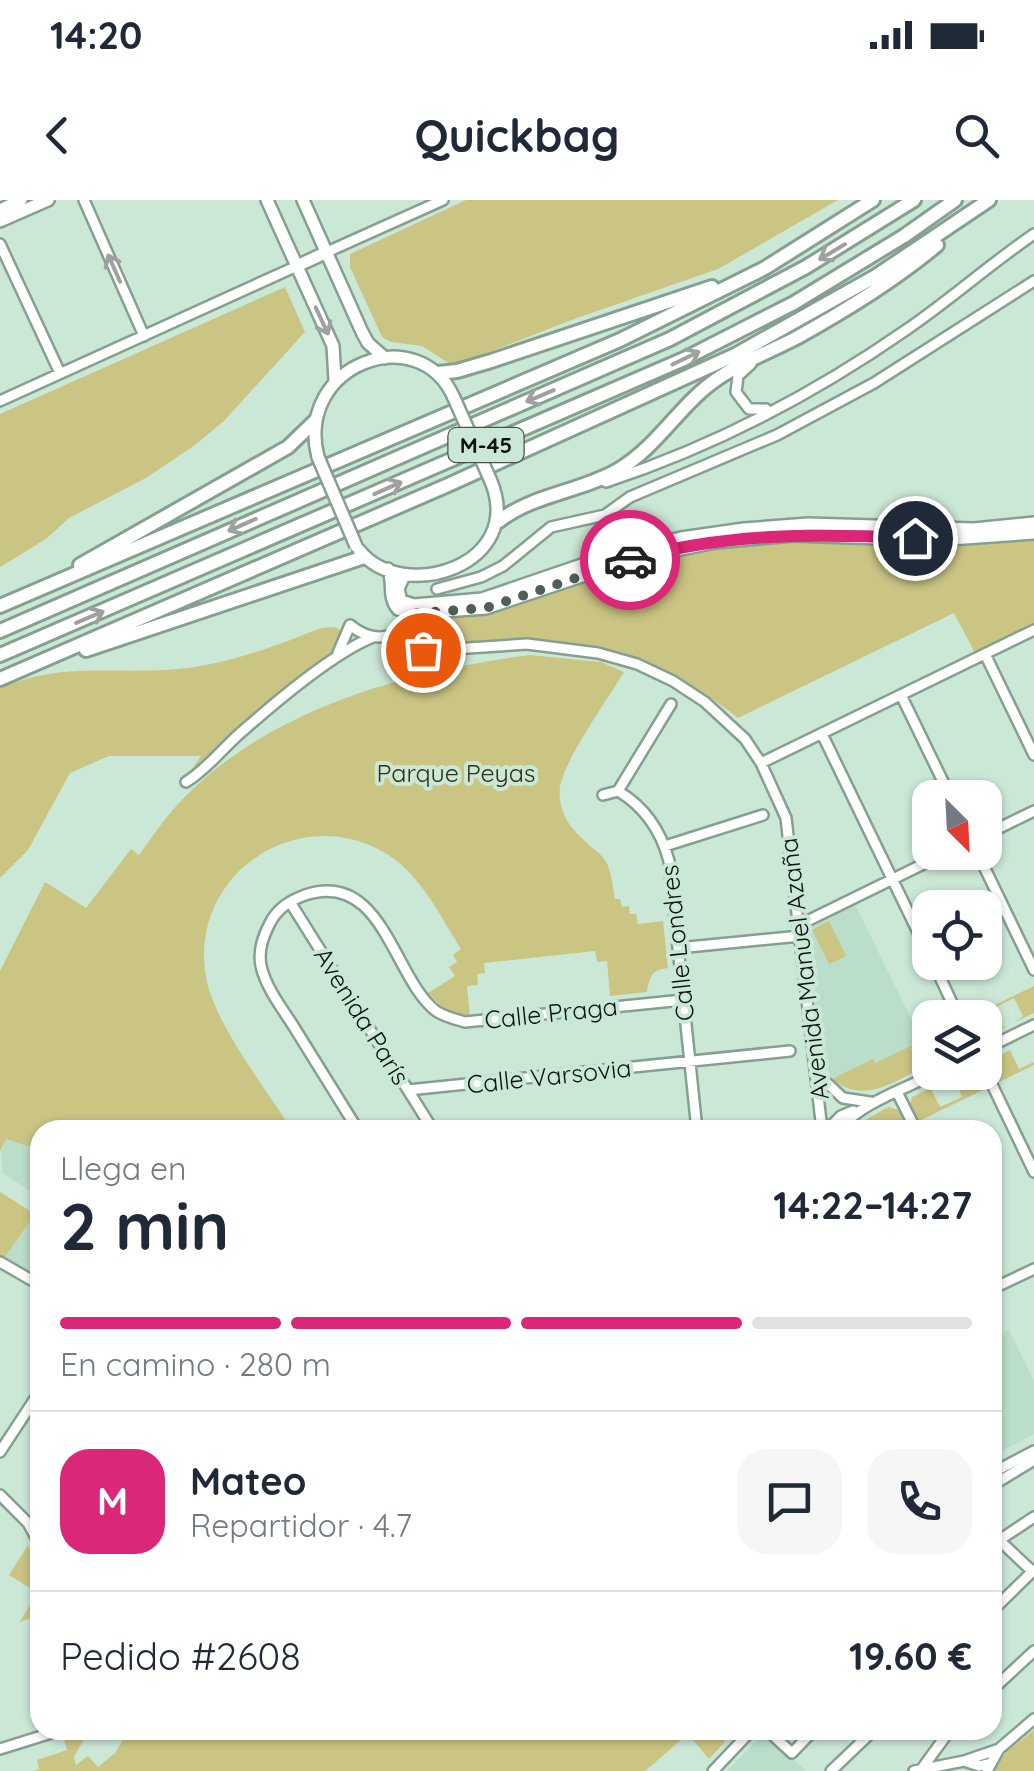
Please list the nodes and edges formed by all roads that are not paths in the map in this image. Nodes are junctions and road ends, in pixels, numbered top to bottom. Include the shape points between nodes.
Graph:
1 (22, 200) edge
2 (48, 200) edge
3 (84, 200) edge
4 (266, 200) edge
5 (303, 200) edge
6 (443, 200) edge
7 (873, 200) edge
8 (914, 200) edge
9 (954, 200) edge
10 (984, 203) edge
11 (0, 210) edge
12 (0, 221) edge
13 (1033, 236) edge
14 (815, 238) junction
15 (0, 244) edge
16 (327, 252) junction
17 (297, 266) junction
18 (1034, 282) edge
19 (144, 336) junction
20 (768, 352) junction
21 (385, 358) junction
22 (438, 373) junction
23 (60, 374) junction
24 (335, 380) junction
25 (801, 394) junction
26 (0, 401) edge
27 (315, 421) junction
28 (574, 490) junction
29 (499, 520) junction
30 (1034, 523) edge
31 (1034, 534) edge
32 (360, 551) junction
33 (388, 569) junction
34 (404, 575) junction
35 (437, 589) dead end
36 (0, 605) edge
37 (416, 616) junction
38 (1034, 630) edge
39 (0, 631) edge
40 (395, 634) junction
41 (374, 637) junction
42 (431, 651) junction
43 (985, 654) junction
44 (0, 655) edge
45 (314, 675) junction
46 (2, 679) edge
47 (901, 695) junction
48 (671, 704) dead end
49 (822, 734) junction
50 (1034, 755) edge
51 (762, 763) junction
52 (941, 780) edge
53 (186, 782) dead end
54 (618, 791) junction
55 (603, 795) dead end
56 (1034, 811) edge
57 (763, 815) dead end
58 (1002, 826) edge
59 (665, 846) junction
60 (913, 870) edge
61 (986, 870) edge
62 (893, 880) junction
63 (290, 902) junction
64 (912, 919) edge
65 (800, 930) junction
66 (678, 948) junction
67 (1034, 970) edge
68 (683, 1000) junction
69 (1034, 1025) edge
70 (1002, 1041) edge
71 (790, 1051) dead end
72 (690, 1062) junction
73 (815, 1072) junction
74 (912, 1085) edge
75 (408, 1090) junction
76 (995, 1090) edge
77 (897, 1092) junction
78 (878, 1102) junction
79 (819, 1104) junction
80 (845, 1117) junction
81 (352, 1120) edge
82 (427, 1120) edge
83 (696, 1120) edge
84 (823, 1120) edge
85 (840, 1120) edge
86 (843, 1120) edge
87 (911, 1120) edge
88 (1034, 1172) edge
89 (0, 1262) edge
90 (1034, 1269) edge
91 (30, 1279) edge
92 (1002, 1284) edge
93 (30, 1406) edge
94 (0, 1452) edge
95 (1034, 1452) edge
96 (1034, 1460) edge
97 (1002, 1474) edge
98 (1002, 1476) edge
99 (0, 1495) edge
100 (1034, 1517) edge
101 (30, 1527) edge
102 (1002, 1538) edge
103 (1002, 1547) edge
104 (1033, 1571) edge
105 (1002, 1601) edge
106 (1034, 1651) edge
107 (1002, 1681) edge
108 (1034, 1718) edge
109 (30, 1740) edge
110 (742, 1740) edge
111 (778, 1740) edge
112 (804, 1740) edge
113 (864, 1740) edge
114 (943, 1740) edge
115 (0, 1749) edge
116 (1000, 1749) junction
117 (964, 1762) junction
118 (989, 1767) edge
119 (977, 1768) edge
120 (921, 1770) edge
121 (713, 1771) edge
122 (835, 1771) edge
123 (914, 1771) edge

1 - 11 main road
2 - 12 main road
19 -> 3 street
4 - 17 main road
5 - 16 main road
6 - 16 street
7 - 14 highway
8 -> 39 highway, M-45 via 806,268 670,340
44 -> 9 highway, M-45 via 684,359 794,302
10 - 20 highway via 886,284
10 - 46 highway via 876,276 720,362
13 - 25 street via 904,332
14 - 22 highway via 657,308
14 - 36 highway via 620,340
15 - 23 street
16 - 17 main road
16 - 21 main road via 368,343
17 - 19 street
17 -> 24 main road via 333,346
18 - 35 street via 777,435 630,497 605,515 551,528 504,566
19 - 23 street
20 - 25 street via 738,376 739,399 756,411
20 - 28 highway via 703,389 627,464
21 - 22 main road via 408,358
21 - 24 main road
22 - 29 main road, M-45, bridge via 490,480
23 - 26 street
24 - 27 main road
25 - 28 street via 699,446
27 - 32 main road, bridge via 318,457
27 - 36 highway via 288,448
28 - 29 highway via 522,505
29 - 34 main road via 488,542 463,563
30 - 34 main road via 726,531 614,554 458,602 400,601
31 - 37 main road via 936,540 807,534 716,542 636,558 486,608
32 - 33 main road
32 - 46 highway
33 - 34 main road
33 - 37 main road via 393,604
37 - 40 street
37 - 42 street via 416,640
38 - 43 street
40 - 41 street
40 - 42 street, Avenida Manuel Azaña
41 - 45 street
41 - 45 street via 350,626 341,650
42 - 51 street, Avenida Manuel Azaña via 527,644 638,664 706,702
43 - 47 street
43 - 50 street
45 - 53 street
47 - 49 street
47 - 52 street
48 - 54 street
49 - 51 street
49 - 62 street
51 - 65 street, Avenida Manuel Azaña via 786,818
54 - 55 street
54 - 59 street, Calle Londres via 650,819
56 - 58 street
57 - 59 street
59 - 66 street, Calle Londres
60 - 62 street
61 - 67 street
62 - 64 street
62 - 65 street
63 - 68 street, Calle Praga via 324,892 361,904 426,1000 465,1022
63 - 75 street, Avenida París
63 - 81 street via 264,935 262,968
65 - 66 street
65 - 73 street, Avenida Manuel Azaña
66 - 68 street, Calle Londres
68 - 72 street, Calle Londres
69 - 70 street
71 - 72 street, Calle Varsovia
72 - 75 street, Calle Varsovia
72 - 83 street, Calle Londres
73 - 78 street via 844,1098
73 - 79 street, Avenida Manuel Azaña
74 - 77 street
75 - 82 street, Avenida París
76 - 88 street
77 - 78 street
77 - 87 street
78 - 80 street
79 - 80 street
79 - 84 street, Avenida Manuel Azaña
80 - 85 street
80 - 86 street
89 - 91 street
90 - 92 street
93 - 94 street
95 - 97 street
96 - 98 street
99 - 101 street
100 - 102 street
103 - 104 street
104 - 105 street
106 - 107 street
108 - 116 street
109 - 115 street
110 - 121 street
111 - 112 street via 792,1753
113 - 122 street
114 - 120 street
116 - 117 street
116 - 118 street
117 - 119 street
117 - 120 street
118 - 119 street
120 - 123 street

